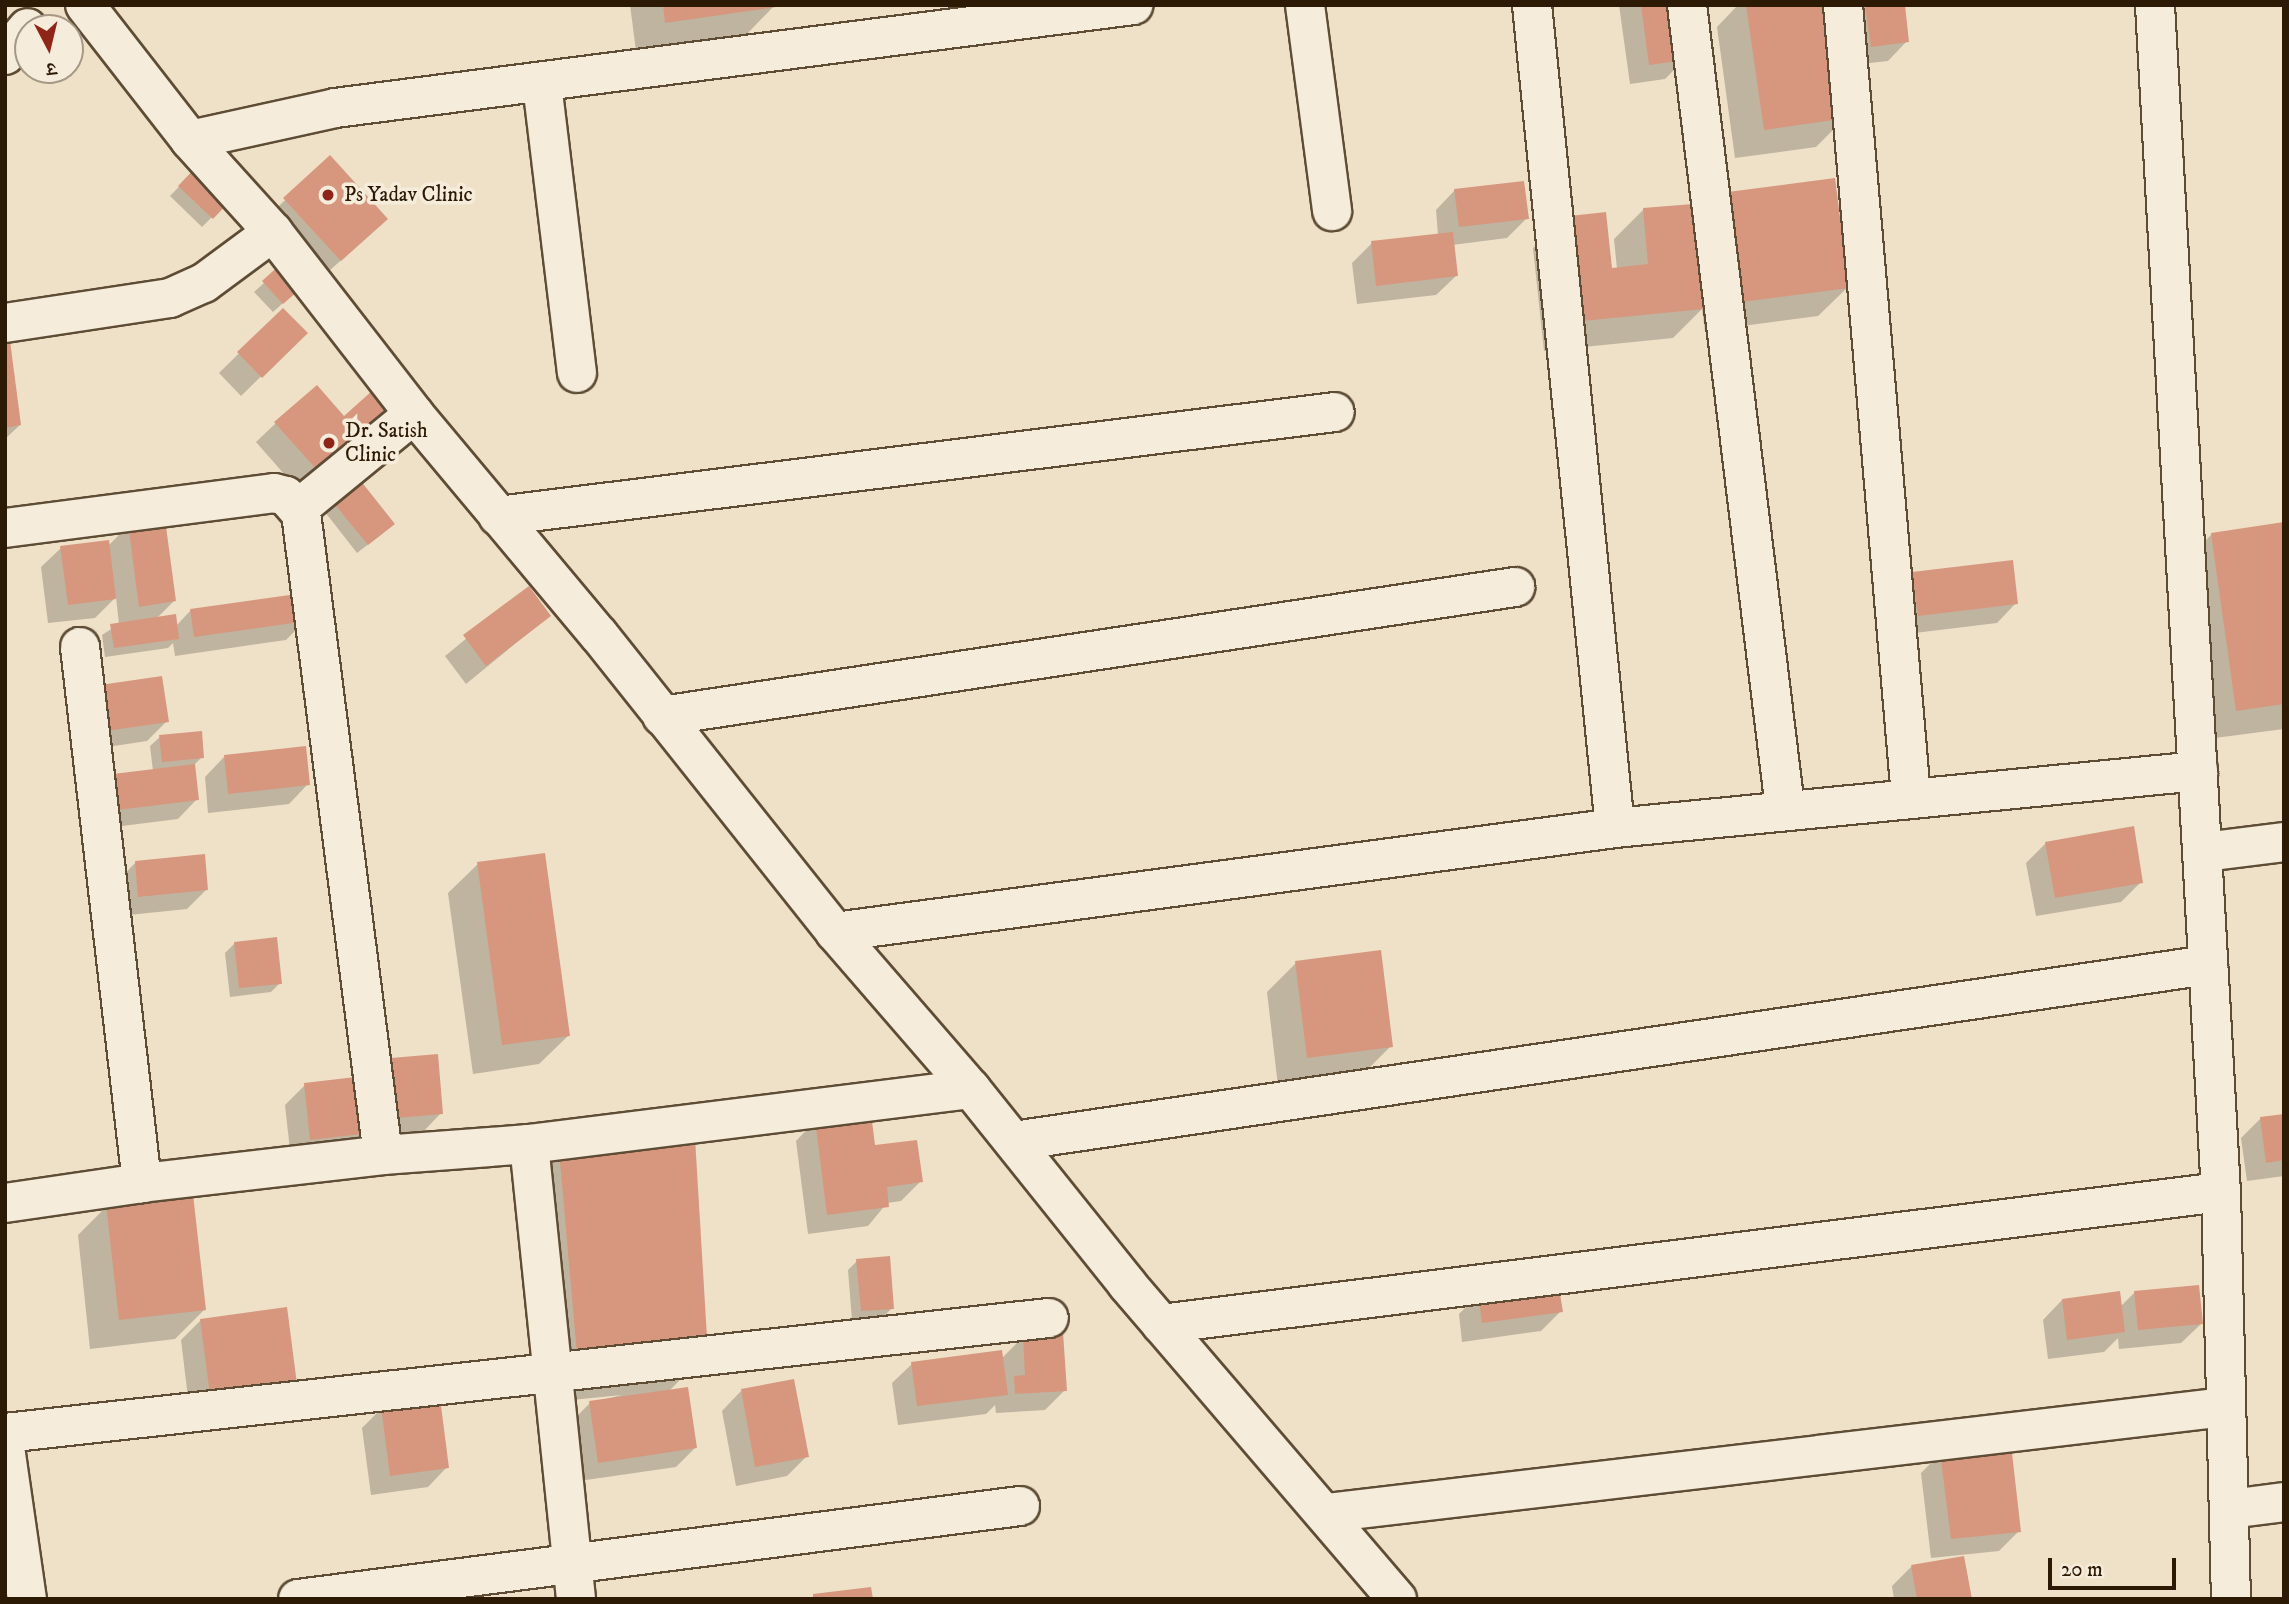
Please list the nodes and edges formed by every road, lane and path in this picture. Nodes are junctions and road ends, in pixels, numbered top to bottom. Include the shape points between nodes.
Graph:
1 (85, 5) edge
2 (1133, 5) edge
3 (1305, 5) edge
4 (1532, 5) edge
5 (1687, 5) edge
6 (1843, 5) edge
7 (2155, 5) edge
8 (542, 84) junction
9 (190, 140) junction
10 (1332, 211) dead end
11 (273, 232) junction
12 (5, 323) edge
13 (576, 373) dead end
14 (1335, 412) dead end
15 (414, 414) junction
16 (298, 509) junction
17 (498, 516) junction
18 (5, 528) edge
19 (1516, 587) dead end
20 (80, 647) dead end
21 (662, 716) junction
22 (2198, 771) junction
23 (1911, 796) junction
24 (1785, 808) junction
25 (1615, 828) junction
26 (2284, 842) edge
27 (2204, 852) junction
28 (835, 932) junction
29 (2208, 965) junction
30 (971, 1089) junction
31 (1014, 1141) junction
32 (529, 1144) junction
33 (383, 1155) junction
34 (142, 1183) junction
35 (2221, 1192) junction
36 (5, 1203) edge
37 (1049, 1318) dead end
38 (1161, 1324) junction
39 (552, 1374) junction
40 (2226, 1407) junction
41 (5, 1433) edge
42 (5, 1447) edge
43 (2284, 1502) edge
44 (1020, 1506) dead end
45 (2230, 1509) junction
46 (1326, 1513) junction
47 (574, 1582) edge
48 (27, 1599) edge
49 (298, 1599) edge
50 (1397, 1599) edge
51 (2231, 1599) edge

1 - 9 street
2 - 8 street
3 - 10 street
4 - 25 street
5 - 24 street
6 - 23 street
7 - 22 street
8 - 9 street via 335,108
8 - 13 street
9 - 11 street
11 - 12 street via 204,283 170,298
11 - 15 street
14 - 17 street
15 - 16 street
15 - 17 street
16 - 18 street via 286,496 274,493
16 - 33 street via 306,525
17 - 21 street
19 - 21 street
20 - 34 street
21 - 28 street
22 - 23 street
22 - 27 street
23 - 24 street
24 - 25 street
25 - 28 street
26 - 27 street
27 - 29 street
28 - 30 street
29 - 31 street
29 - 35 street
30 - 31 street
30 - 32 street
31 - 38 street
32 - 33 street
32 - 39 street
33 - 34 street
34 - 36 street
35 - 38 street
35 - 40 street
37 - 39 street
38 - 46 street
39 - 41 street
39 - 47 street
40 - 45 street
40 - 46 street
42 - 48 street
43 - 45 street
44 - 47 street
45 - 51 street
46 - 50 street
47 - 49 street

